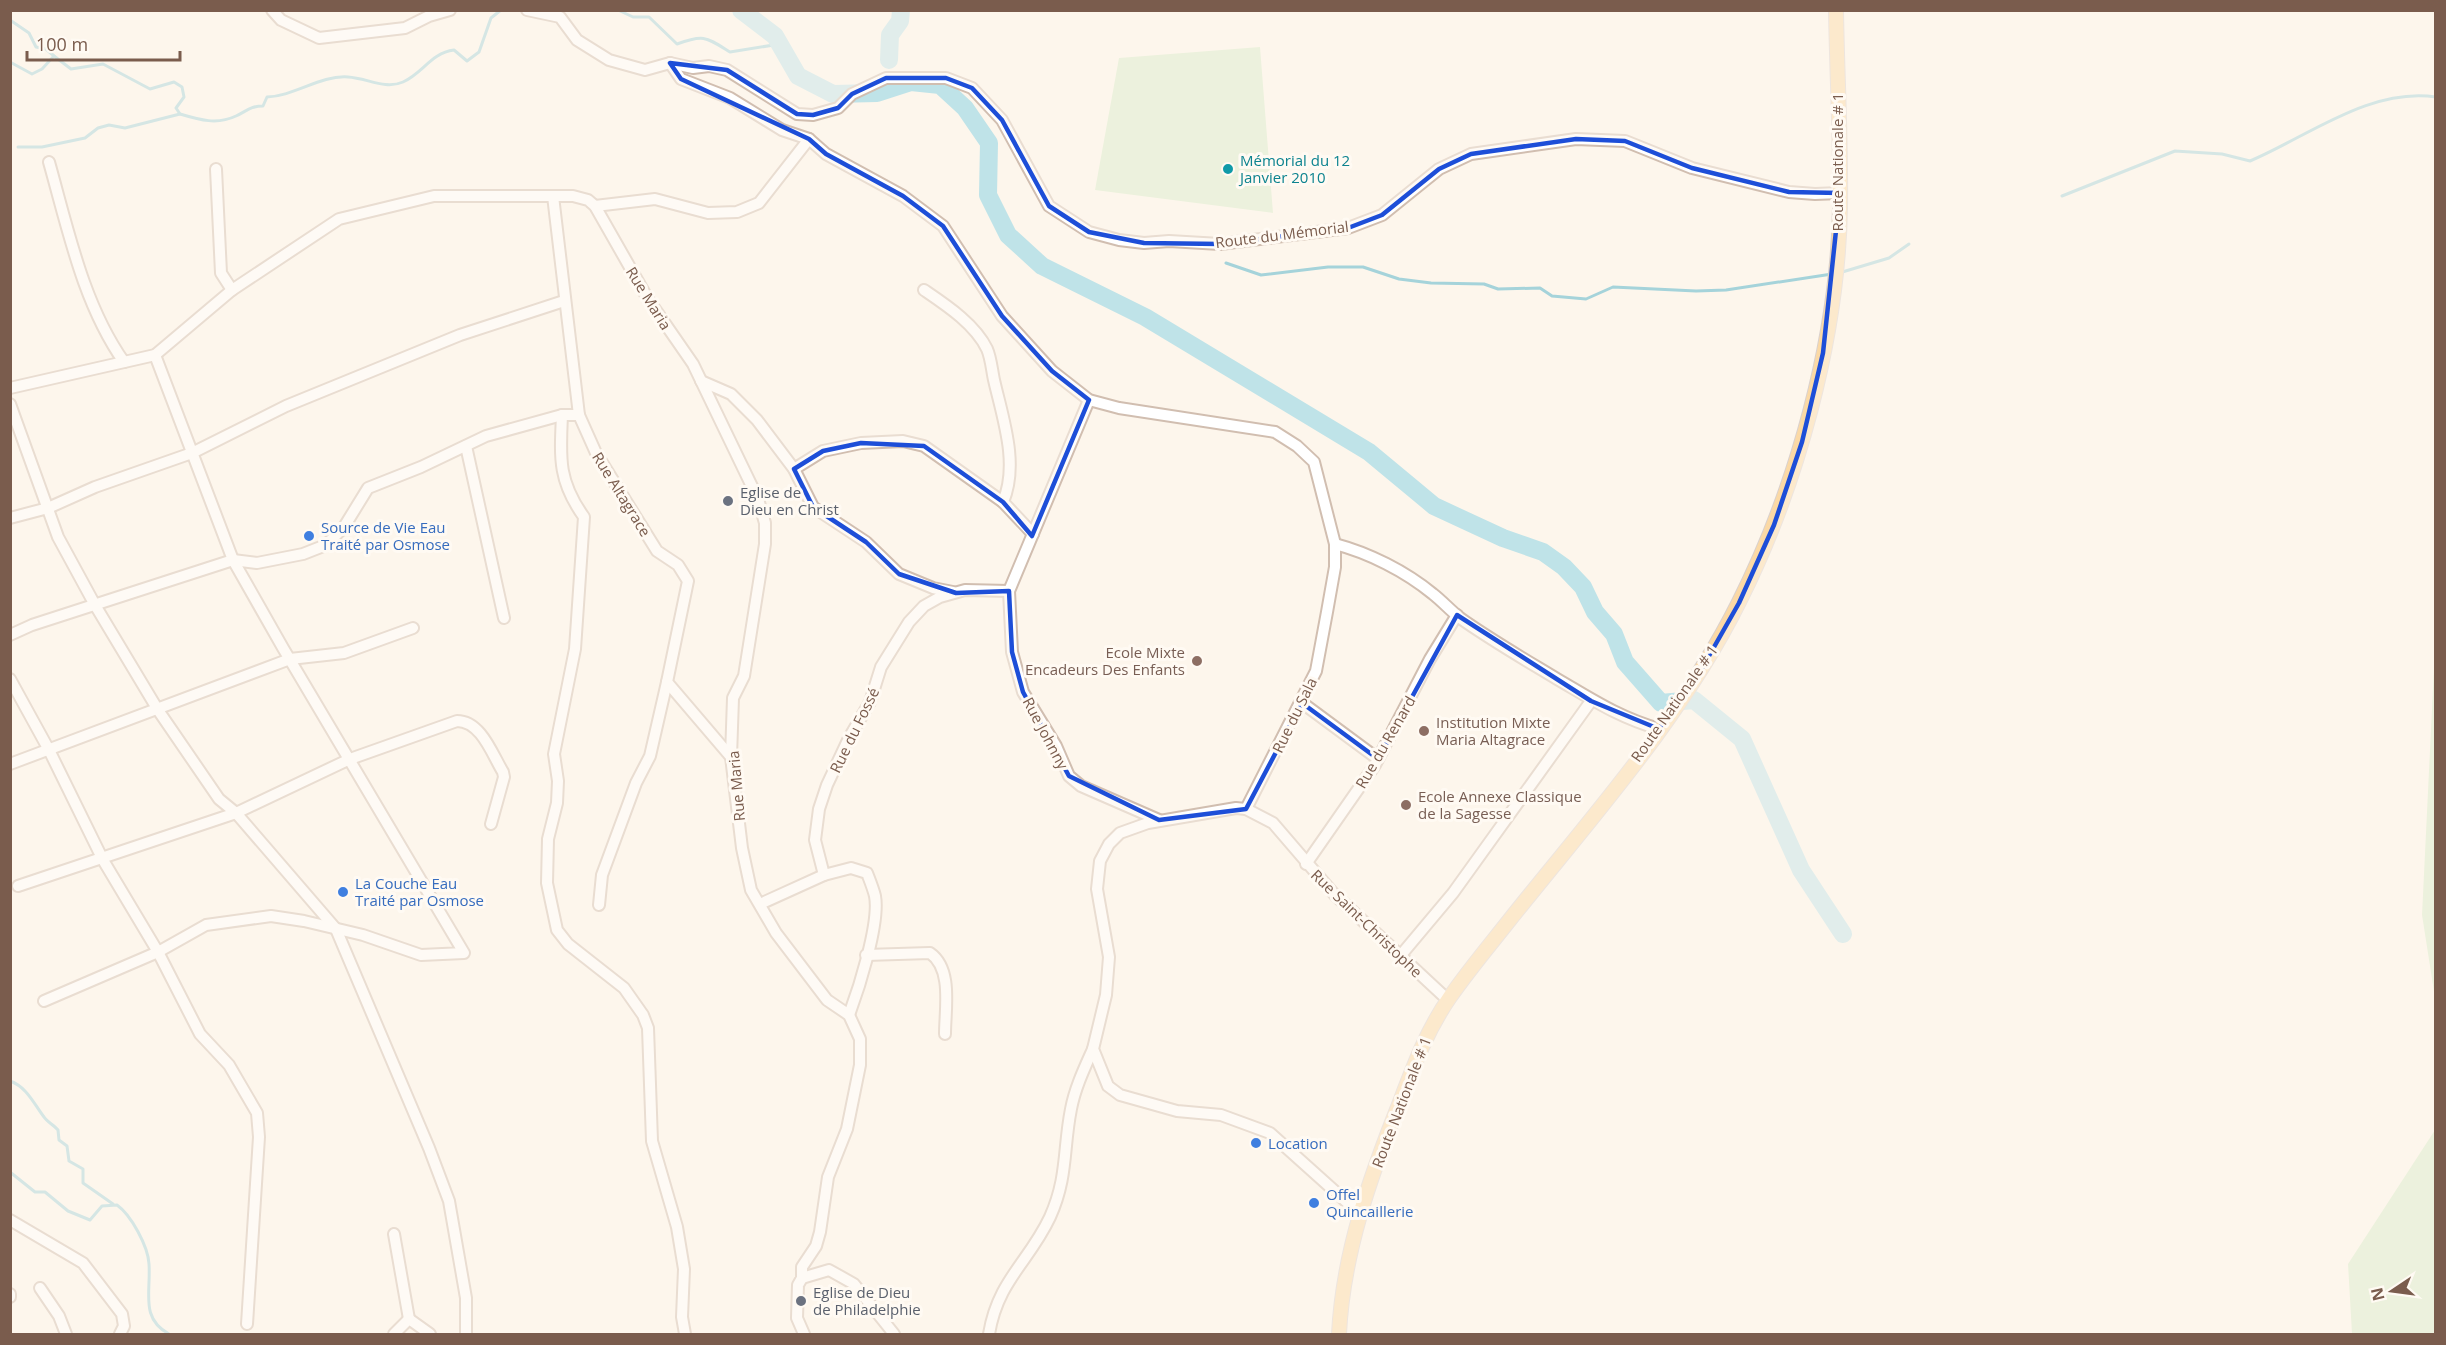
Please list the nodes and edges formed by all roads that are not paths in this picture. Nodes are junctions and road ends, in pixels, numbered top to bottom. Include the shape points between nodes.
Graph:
1 (272, 10) edge
2 (450, 10) edge
3 (526, 10) edge
4 (1836, 10) edge
5 (670, 63) junction
6 (809, 139) junction
7 (50, 162) dead end
8 (216, 169) dead end
9 (1840, 193) junction
10 (553, 196) junction
11 (595, 206) junction
12 (924, 290) dead end
13 (232, 291) junction
14 (564, 301) junction
15 (155, 355) junction
16 (124, 362) junction
17 (702, 381) junction
18 (10, 388) edge
19 (1089, 400) junction
20 (10, 404) edge
21 (562, 415) junction
22 (579, 415) junction
23 (466, 446) junction
24 (192, 453) junction
25 (794, 469) junction
26 (1002, 502) junction
27 (48, 508) junction
28 (10, 518) edge
29 (1033, 534) junction
30 (1335, 544) junction
31 (233, 560) junction
32 (1010, 591) junction
33 (956, 593) junction
34 (95, 605) junction
35 (1457, 615) junction
36 (504, 618) dead end
37 (413, 628) dead end
38 (10, 635) edge
39 (291, 659) junction
40 (10, 680) edge
41 (667, 682) junction
42 (1591, 701) junction
43 (1301, 702) junction
44 (158, 710) junction
45 (1659, 729) junction
46 (49, 750) junction
47 (731, 757) junction
48 (350, 759) junction
49 (1378, 759) junction
50 (10, 764) edge
51 (1246, 809) junction
52 (236, 813) junction
53 (1159, 820) junction
54 (491, 824) dead end
55 (104, 860) junction
56 (1306, 864) junction
57 (824, 875) junction
58 (18, 886) dead end
59 (760, 904) junction
60 (599, 905) dead end
61 (336, 929) junction
62 (158, 952) junction
63 (866, 955) junction
64 (1401, 955) junction
65 (1448, 1000) junction
66 (44, 1001) dead end
67 (849, 1015) junction
68 (945, 1034) dead end
69 (1093, 1049) junction
70 (1361, 1207) junction
71 (10, 1220) edge
72 (394, 1234) dead end
73 (802, 1278) junction
74 (40, 1288) dead end
75 (797, 1318) junction
76 (409, 1319) junction
77 (247, 1324) dead end
78 (66, 1335) edge
79 (120, 1335) edge
80 (394, 1335) edge
81 (430, 1335) edge
82 (466, 1335) edge
83 (685, 1335) edge
84 (792, 1335) edge
85 (804, 1335) edge
86 (894, 1335) edge
87 (989, 1335) edge
88 (1339, 1335) edge

1 - 2 street via 281,20 319,38 405,28
3 - 5 street, Route du Mémorial via 560,17 576,40 609,60 645,70
4 - 9 main road, Route Nationale # 1
5 - 6 street via 681,79 730,98 782,130
5 - 9 street, Route du Mémorial via 727,70 797,114 813,115 837,108 852,94 886,78 955,81 972,88 1002,120 1049,206 1089,232 1144,243 1220,244 1348,228 1382,215 1439,169 1470,154 1576,139 1625,141 1692,168 1789,192
6 - 11 street via 759,203 737,212 708,213 655,199
6 - 19 street via 826,154 903,196 943,226 1002,316 1052,371
7 - 16 street via 82,274 106,337
8 - 13 street via 220,273
9 - 45 main road, Route Nationale # 1 via 1823,353 1802,442 1774,525 1739,603 1701,670
10 - 11 street via 581,198
10 - 13 street via 434,196 339,219
10 - 14 street, Rue Altagrace
11 - 17 street, Rue Maria via 648,299
12 - 26 street via 962,319 987,349 1008,436 1008,490
13 - 15 street
14 - 22 street, Rue Altagrace
14 - 24 street via 460,335 286,406
15 - 16 street
15 - 24 street
16 - 18 street
17 - 25 street via 731,394 757,420
17 - 47 street, Rue Maria via 758,499 766,535 744,676 733,698
19 - 29 street
19 - 30 street, Rue du Sala via 1141,412 1275,432 1314,462
20 - 27 street
21 - 22 street
21 - 23 street via 486,436
21 - 83 street via 564,482 584,517 575,649 554,754 557,803 548,839 547,883 557,930 568,944 624,988 648,1028 652,1141 681,1248
22 - 41 street, Rue Altagrace via 596,453 657,551 678,565 688,581
23 - 31 street via 368,488 344,527 326,545 257,563
23 - 36 street
24 - 27 street
24 - 31 street
25 - 26 street via 823,451 861,443 903,441 924,446
25 - 33 street via 813,507 866,542 899,574
26 - 29 street
27 - 28 street
27 - 34 street via 58,537
29 - 32 street
30 - 35 street via 1359,550 1395,570 1431,592
30 - 43 street, Rue du Sala via 1335,567 1316,671
31 - 34 street
31 - 39 street
32 - 33 street, Rue du Fossé
32 - 53 street, Rue Johnny via 1012,652 1023,692 1056,746 1069,776 1081,786
33 - 57 street, Rue du Fossé via 924,606 909,622 882,667 870,702 849,738 819,809 815,840
34 - 38 street
34 - 44 street
35 - 42 street
35 - 49 street, Rue du Renard
37 - 39 street via 344,653
39 - 44 street
39 - 48 street
40 - 46 street
41 - 47 street
41 - 60 street, Rue Altagrace via 650,756 602,875
42 - 45 street via 1616,715
42 - 64 street via 1460,884
43 - 49 street
43 - 51 street, Rue du Sala
44 - 46 street
44 - 52 street via 219,799
45 - 65 main road, Route Nationale # 1
46 - 50 street
46 - 55 street
47 - 59 street, Rue Maria via 742,848 751,890
48 - 52 street
48 - 54 street via 466,721 477,729 503,772
48 - 61 street via 464,953 421,955
49 - 56 street, Rue du Renard
51 - 53 street
51 - 56 street, Rue Saint-Christophe via 1273,823
52 - 55 street
52 - 61 street
53 - 69 street via 1120,834 1100,861 1097,889 1109,957 1106,995
55 - 58 street
55 - 62 street
56 - 64 street, Rue Saint-Christophe
57 - 59 street
57 - 63 street via 851,868 867,873 875,908
59 - 67 street, Rue Maria via 811,981 827,1000
61 - 62 street via 271,916 206,925
61 - 82 street via 449,1201 466,1298
62 - 66 street
62 - 77 street via 200,1034 229,1065 257,1113 259,1137
63 - 67 street
63 - 68 street via 930,953 936,957 942,966 946,991
64 - 65 street, Rue Saint-Christophe
65 - 70 main road, Route Nationale # 1 via 1420,1047
67 - 73 street via 860,1039 860,1065 847,1129 828,1177 820,1232 802,1267
69 - 70 street via 1108,1086 1120,1095 1177,1112 1221,1115 1270,1132 1349,1204
69 - 87 street via 1070,1110 1065,1173 1050,1218 1003,1289
70 - 88 main road, Route Nationale # 1 via 1347,1267
71 - 79 street via 83,1263 122,1314 124,1326
72 - 76 street
73 - 75 street via 798,1285
73 - 86 street via 829,1270 854,1284
74 - 78 street via 59,1316
75 - 84 street
75 - 85 street
76 - 80 street
76 - 81 street

